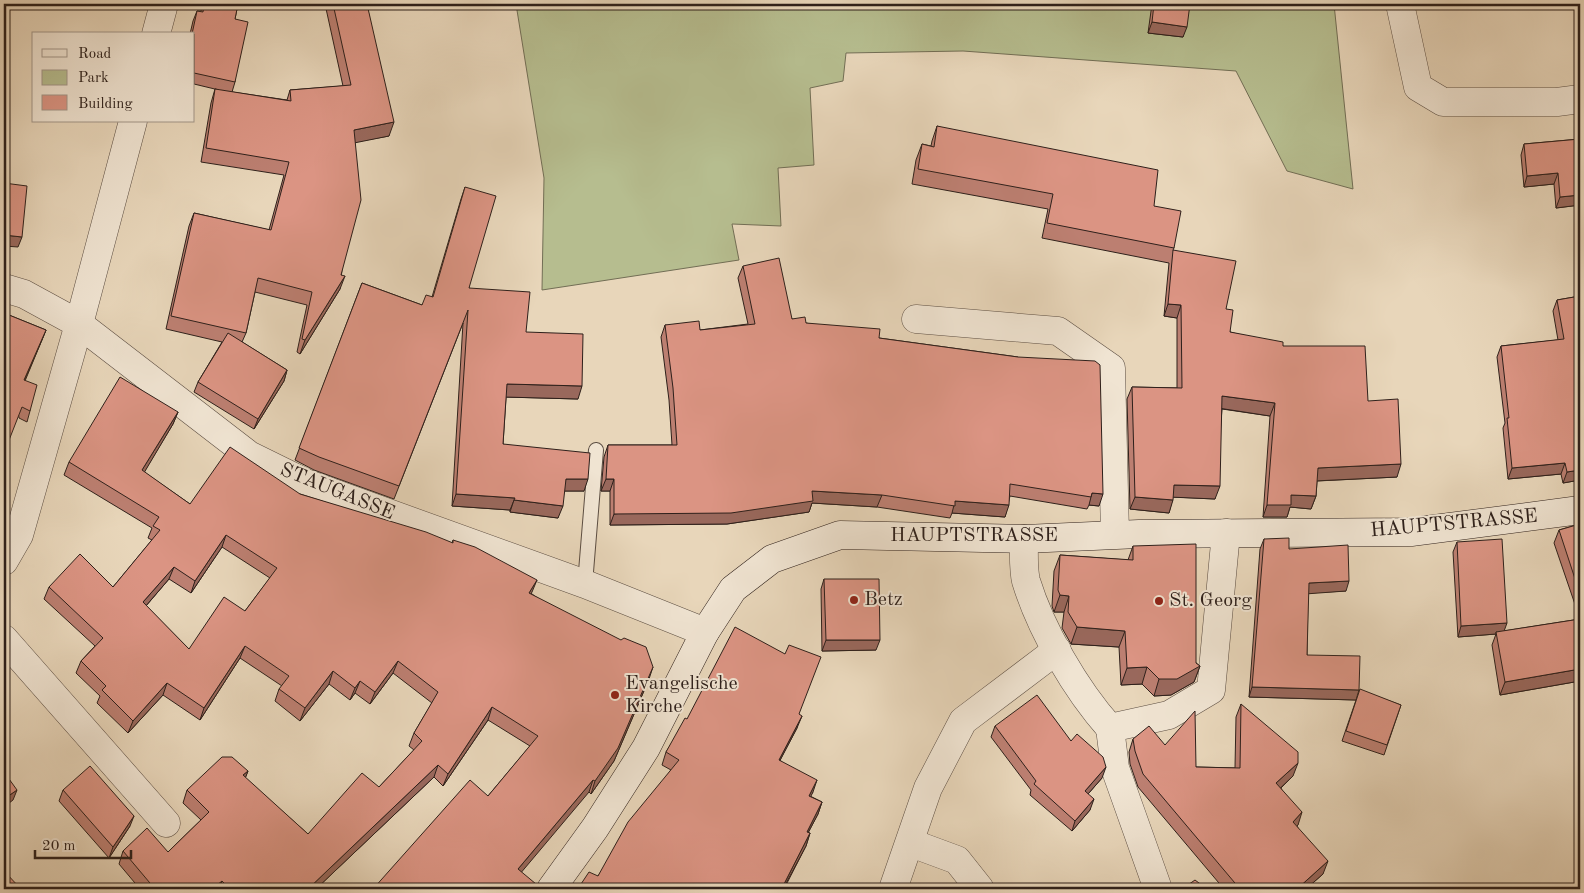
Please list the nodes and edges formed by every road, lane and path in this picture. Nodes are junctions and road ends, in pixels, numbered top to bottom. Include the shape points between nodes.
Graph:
1 (164, 4) edge
2 (1400, 4) edge
3 (157, 32) edge
4 (1580, 99) edge
5 (133, 122) edge
6 (4, 288) edge
7 (916, 319) dead end
8 (79, 324) junction
9 (596, 450) dead end
10 (1580, 510) edge
11 (1226, 533) junction
12 (1114, 534) junction
13 (1024, 539) junction
14 (4, 561) edge
15 (584, 584) junction
16 (706, 632) junction
17 (4, 639) edge
18 (1057, 650) junction
19 (1110, 728) junction
20 (166, 823) dead end
21 (911, 842) junction
22 (551, 889) edge
23 (893, 889) edge
24 (980, 889) edge
25 (1158, 889) edge

1 - 3 street
2 - 4 street via 1418,87 1443,102
5 - 8 street
6 - 8 street, STAUGASSE via 24,294
7 - 12 street via 1058,330 1111,368
8 - 14 street via 19,534
8 - 15 street, STAUGASSE via 249,455 308,484
9 - 15 lane
10 - 11 street, HAUPTSTRASSE via 1411,532
11 - 12 street, HAUPTSTRASSE
11 - 19 street via 1211,690 1169,715
12 - 13 street, HAUPTSTRASSE
13 - 16 street, HAUPTSTRASSE via 840,535 772,559 733,589
13 - 18 street via 1026,580
15 - 16 street, STAUGASSE
16 - 22 street, HAUPTSTRASSE via 646,748 596,828
17 - 20 street
18 - 19 street via 1090,705
18 - 21 street via 963,721 928,788
19 - 25 street via 1115,768
21 - 23 street
21 - 24 street via 957,860

